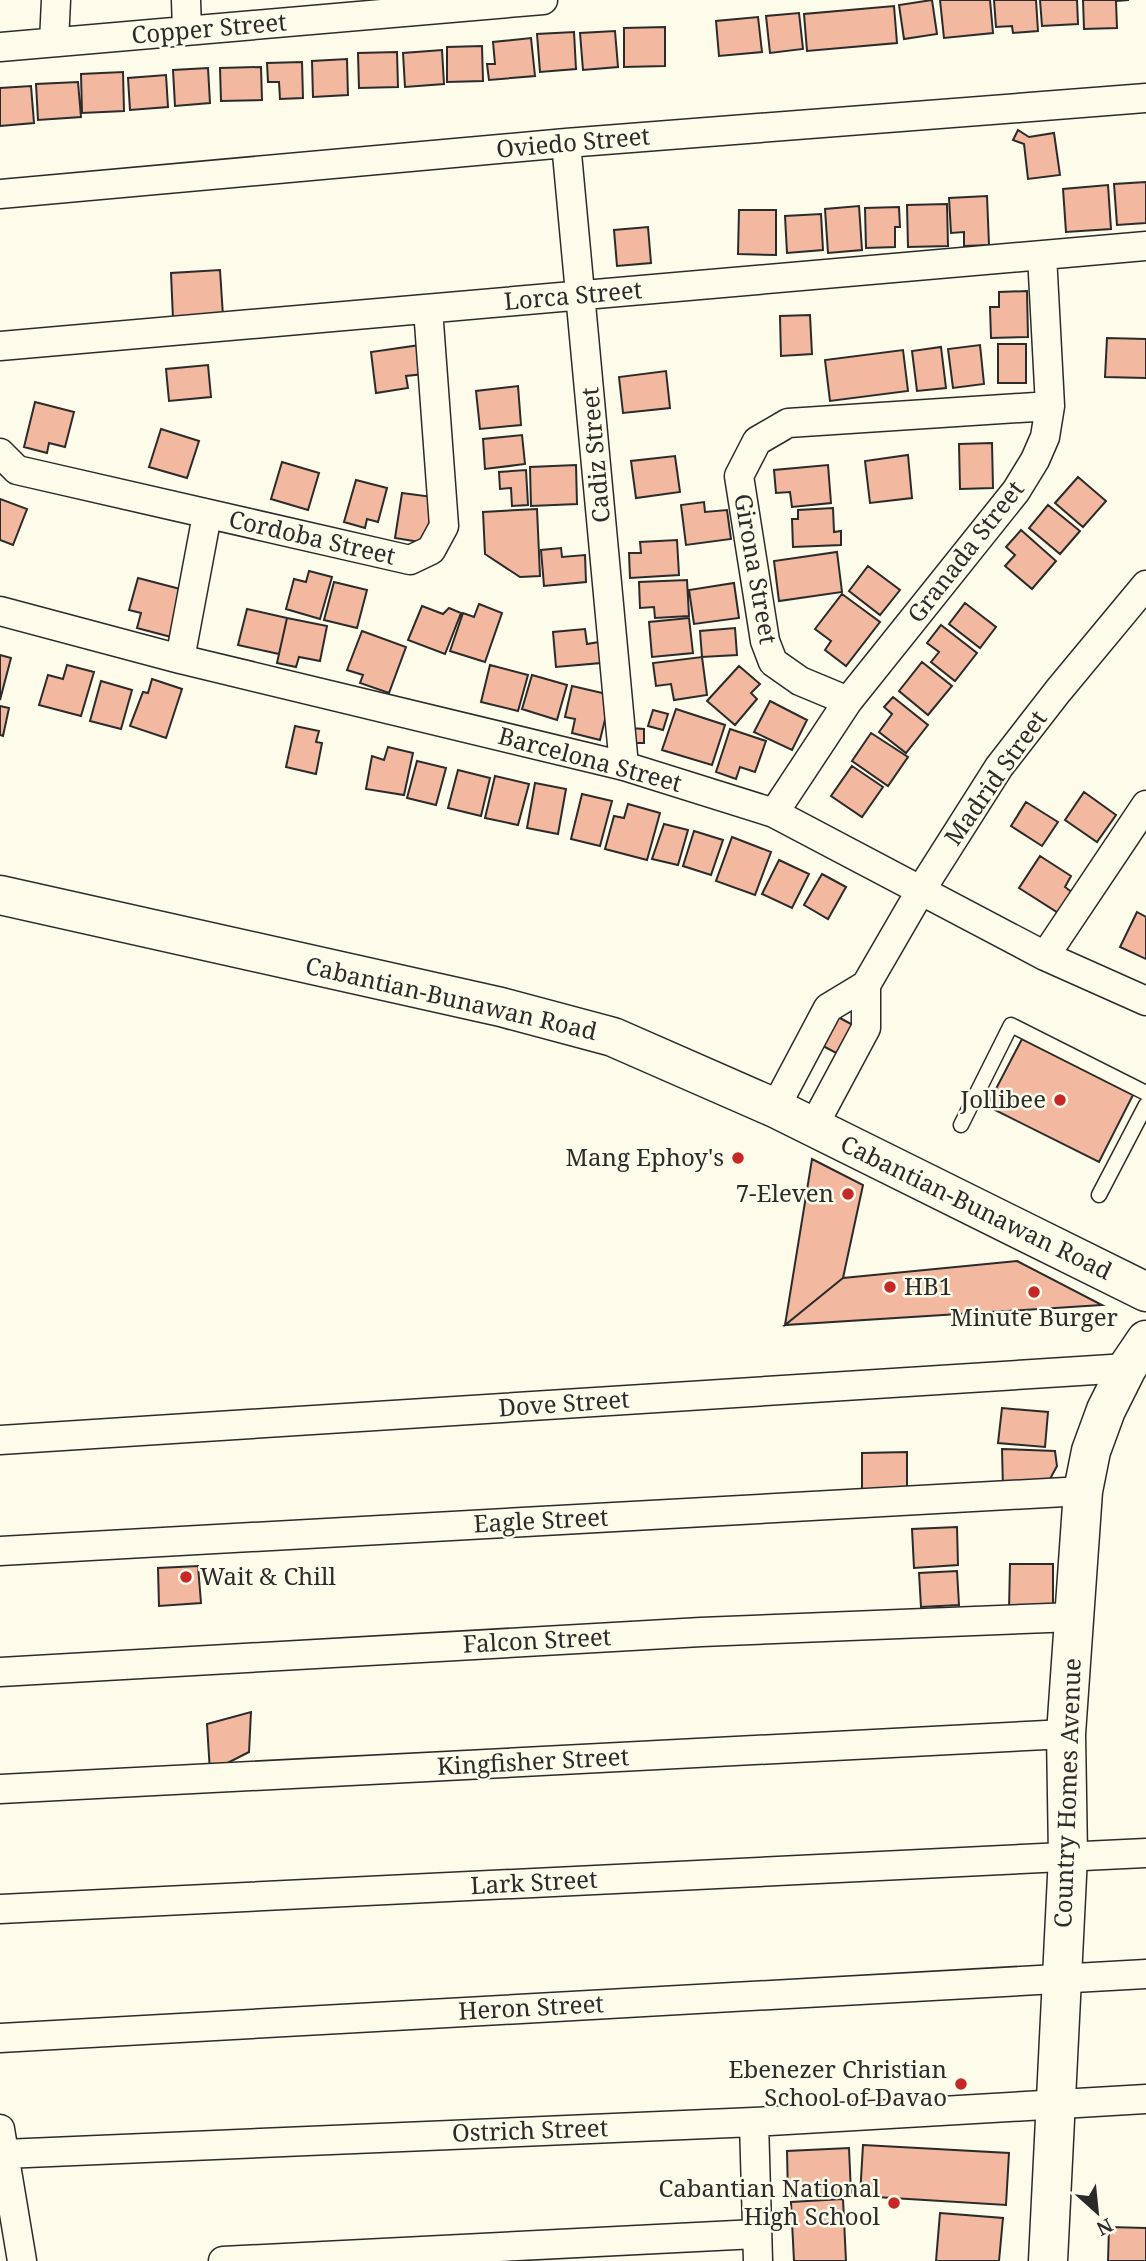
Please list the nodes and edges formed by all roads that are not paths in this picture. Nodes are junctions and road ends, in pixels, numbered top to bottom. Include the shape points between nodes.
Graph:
1 (56, 0) edge
2 (186, 0) edge
3 (543, 0) edge
4 (449, 4) edge
5 (328, 9) edge
6 (187, 31) junction
7 (54, 42) junction
8 (0, 47) edge
9 (1146, 98) edge
10 (566, 143) junction
11 (0, 194) edge
12 (1146, 246) edge
13 (1042, 255) junction
14 (581, 295) junction
15 (428, 309) junction
16 (0, 346) edge
17 (1050, 407) junction
18 (0, 453) edge
19 (207, 515) junction
20 (1146, 584) edge
21 (0, 611) edge
22 (180, 659) junction
23 (848, 701) junction
24 (625, 766) junction
25 (774, 813) junction
26 (1144, 813) edge
27 (921, 890) junction
28 (0, 895) edge
29 (1045, 956) junction
30 (866, 985) junction
31 (1146, 1001) edge
32 (1146, 1093) edge
33 (1146, 1105) edge
34 (775, 1108) junction
35 (961, 1125) dead end
36 (814, 1127) junction
37 (1100, 1195) dead end
38 (1146, 1292) edge
39 (1137, 1354) edge
40 (0, 1440) edge
41 (1083, 1491) junction
42 (0, 1551) edge
43 (1074, 1617) junction
44 (0, 1672) edge
45 (1066, 1734) junction
46 (0, 1789) edge
47 (1146, 1853) edge
48 (1068, 1856) junction
49 (0, 1909) edge
50 (1146, 1974) edge
51 (1061, 1979) junction
52 (0, 2038) edge
53 (1146, 2099) edge
54 (1055, 2104) junction
55 (754, 2122) junction
56 (2, 2142) edge
57 (757, 2248) edge
58 (22, 2261) edge
59 (223, 2261) edge
60 (1048, 2261) edge

1 - 7 street
2 - 6 street
3 - 4 street, Copper Street
4 - 5 street, Copper Street
5 - 6 street, Copper Street
6 - 7 street, Copper Street
7 - 8 street, Copper Street
9 - 10 street, Oviedo Street
10 - 11 street, Oviedo Street
10 - 14 street, Cadiz Street
12 - 13 street, Lorca Street
13 - 14 street, Lorca Street
13 - 17 street, Granada Street
14 - 15 street, Lorca Street
14 - 24 street, Cadiz Street
15 - 16 street, Lorca Street
15 - 19 street, Cordoba Street via 444,526 431,550 410,560
17 - 23 street, Granada Street via 1045,437 1016,491
17 - 23 street, Girona Street via 788,423 757,441 739,476 765,641 773,662 800,681
18 - 19 street, Cordoba Street via 18,470
19 - 22 street
20 - 27 street, Madrid Street via 999,767
21 - 22 street, Barcelona Street
22 - 24 street, Barcelona Street
23 - 25 street, Granada Street
24 - 25 street, Barcelona Street
25 - 27 street, Barcelona Street
26 - 29 street
27 - 29 street, Barcelona Street
27 - 30 street, Madrid Street
28 - 34 main road, Cabantian-Bunawan Road via 501,1007 612,1037
29 - 31 street, Barcelona Street
30 - 34 street, Madrid Street via 828,1008
30 - 36 street via 866,1028
32 - 35 lane via 1011,1025
33 - 37 lane
34 - 36 main road, Cabantian-Bunawan Road
36 - 38 main road, Cabantian-Bunawan Road
39 - 40 street, Dove Street
39 - 41 main road, Country Homes Avenue via 1094,1440
41 - 42 street, Eagle Street
41 - 43 main road, Country Homes Avenue
43 - 44 street, Falcon Street via 701,1632
43 - 45 main road, Country Homes Avenue
45 - 46 street, Kingfisher Street
45 - 48 main road, Country Homes Avenue
47 - 48 street, Lark Street
48 - 49 street, Lark Street
48 - 51 main road, Country Homes Avenue
50 - 51 street, Heron Street
51 - 52 street, Heron Street
51 - 54 main road, Country Homes Avenue
53 - 54 street, Ostrich Street
54 - 55 street, Ostrich Street
54 - 60 main road, Country Homes Avenue
55 - 56 street, Ostrich Street
55 - 57 street
56 - 58 street
57 - 59 street

